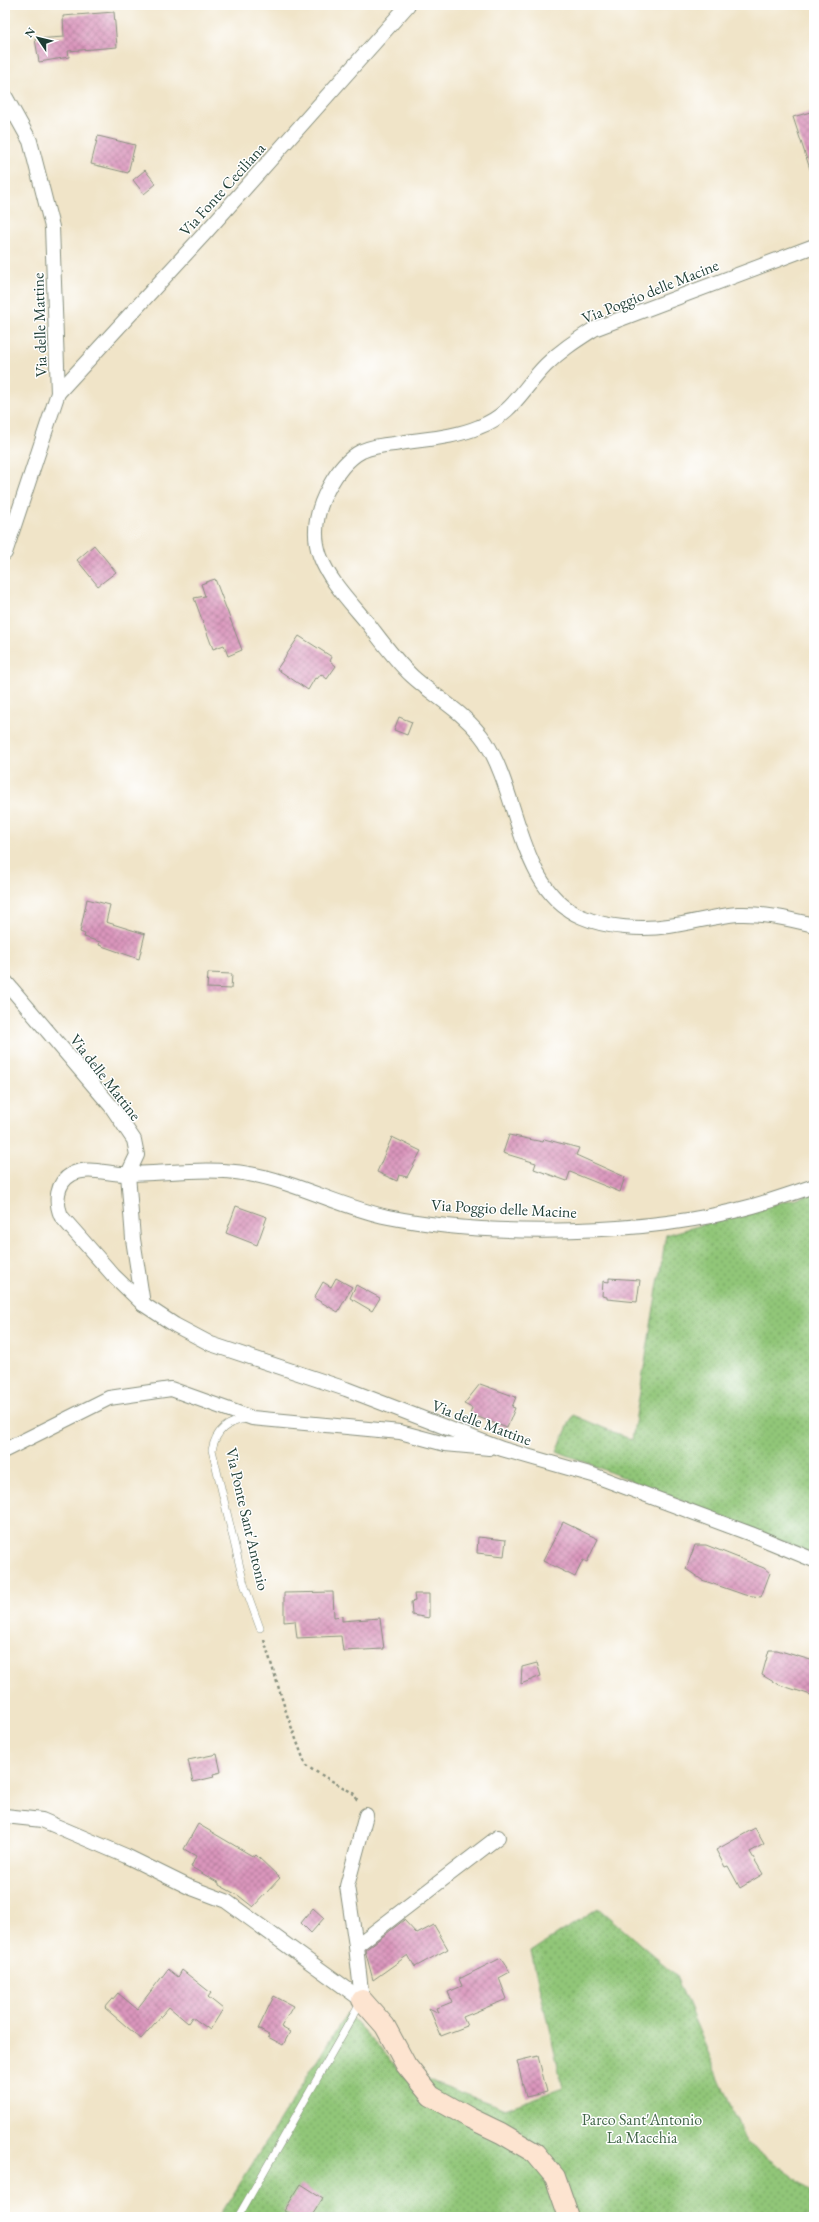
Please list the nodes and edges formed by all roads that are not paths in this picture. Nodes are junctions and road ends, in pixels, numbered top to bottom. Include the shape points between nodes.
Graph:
1 (408, 5) edge
2 (5, 96) edge
3 (814, 246) edge
4 (58, 393) junction
5 (5, 553) edge
6 (814, 925) edge
7 (5, 981) edge
8 (125, 1174) junction
9 (814, 1186) edge
10 (143, 1304) junction
11 (252, 1418) junction
12 (502, 1449) junction
13 (5, 1450) edge
14 (814, 1560) edge
15 (260, 1628) road end
16 (366, 1815) road end
17 (5, 1816) edge
18 (498, 1837) dead end
19 (356, 1946) junction
20 (362, 2000) junction
21 (238, 2217) edge
22 (569, 2217) edge

1 - 4 street, Via Fonte Ceciliana via 206,232
2 - 4 street, Via delle Mattine via 30,141 52,227
3 - 6 street, Via Poggio delle Macine via 594,329 566,347 544,367 517,402 482,427 362,451 351,459 329,486 322,503 316,540 328,576 401,665 468,720 485,741 498,764 533,866 551,895 567,910 584,918 626,926 656,928 738,914 778,917
4 - 5 street, Via delle Mattine
7 - 8 street, Via delle Mattine via 111,1106 134,1140 137,1155
8 - 9 street, Via Poggio delle Macine via 198,1170 250,1174 290,1184 353,1208 388,1217 464,1227 528,1230 657,1224 752,1206
8 - 10 street, Via delle Mattine
8 - 10 street, Via delle Mattine via 83,1171 74,1173 65,1179 60,1187 57,1207 61,1216
10 - 12 street, Via delle Mattine via 211,1344 346,1389
11 - 12 street, Via Ponte Sant'Antonio via 400,1432 445,1444
11 - 13 street, Via Ponte Sant'Antonio via 170,1389 109,1398
11 - 15 lane, Via Ponte Sant'Antonio via 234,1421 221,1428 212,1450 244,1584
12 - 14 street, Via delle Mattine via 593,1475
16 - 19 street via 346,1886
17 - 20 street via 42,1820 226,1901
18 - 19 street
19 - 20 street
20 - 21 lane
20 - 22 street via 385,2026 406,2064 431,2096 502,2133 535,2154 555,2177

